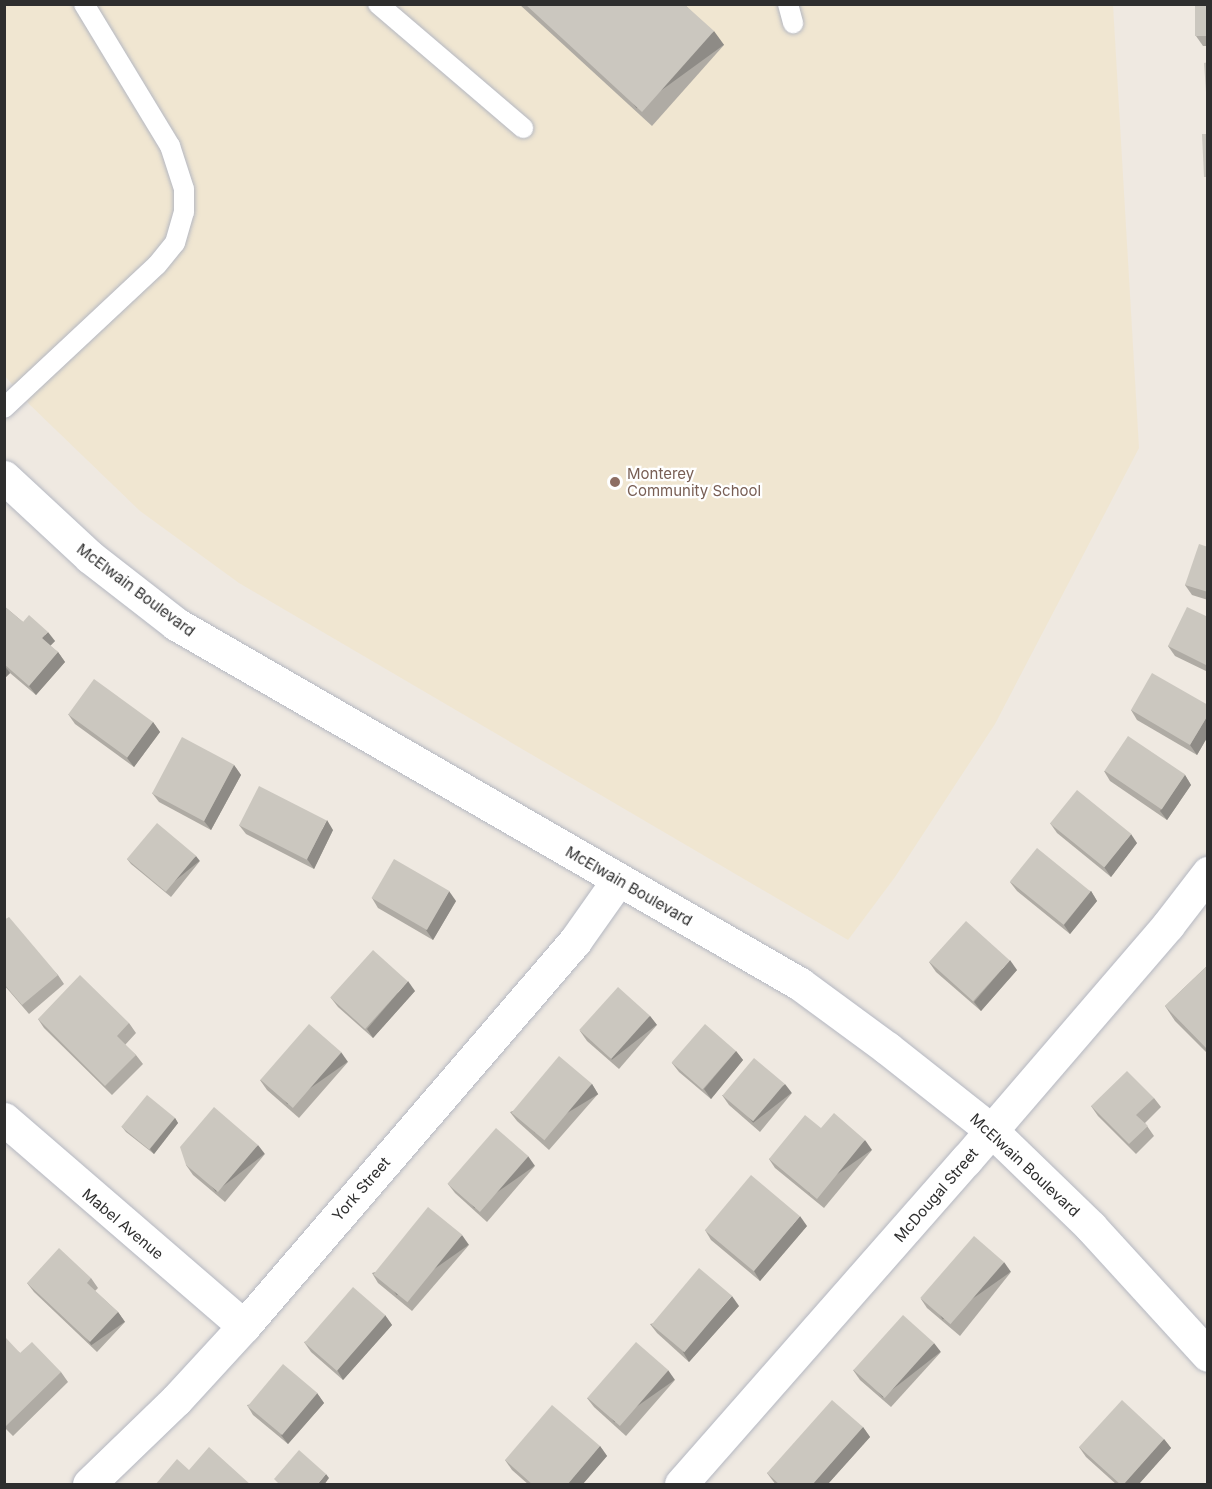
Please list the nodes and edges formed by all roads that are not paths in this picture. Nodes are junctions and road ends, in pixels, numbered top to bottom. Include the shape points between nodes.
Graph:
1 (84, 4) edge
2 (378, 4) edge
3 (523, 128) dead end
4 (4, 408) edge
5 (4, 477) edge
6 (1208, 873) edge
7 (618, 880) junction
8 (4, 1119) edge
9 (991, 1130) junction
10 (244, 1326) junction
11 (1208, 1355) edge
12 (88, 1485) edge
13 (681, 1485) edge

1 - 4 lane via 170,146 184,189 184,213 175,243 157,265
2 - 3 lane
5 - 7 street, McElwain Boulevard via 90,557 176,624
6 - 9 street, McDougal Street
7 - 9 street, McElwain Boulevard via 800,984
7 - 10 street, York Street via 575,941
8 - 10 street, Mabel Avenue
9 - 11 street, McElwain Boulevard via 1090,1227
9 - 13 street, McDougal Street
10 - 12 street, York Street via 176,1400

